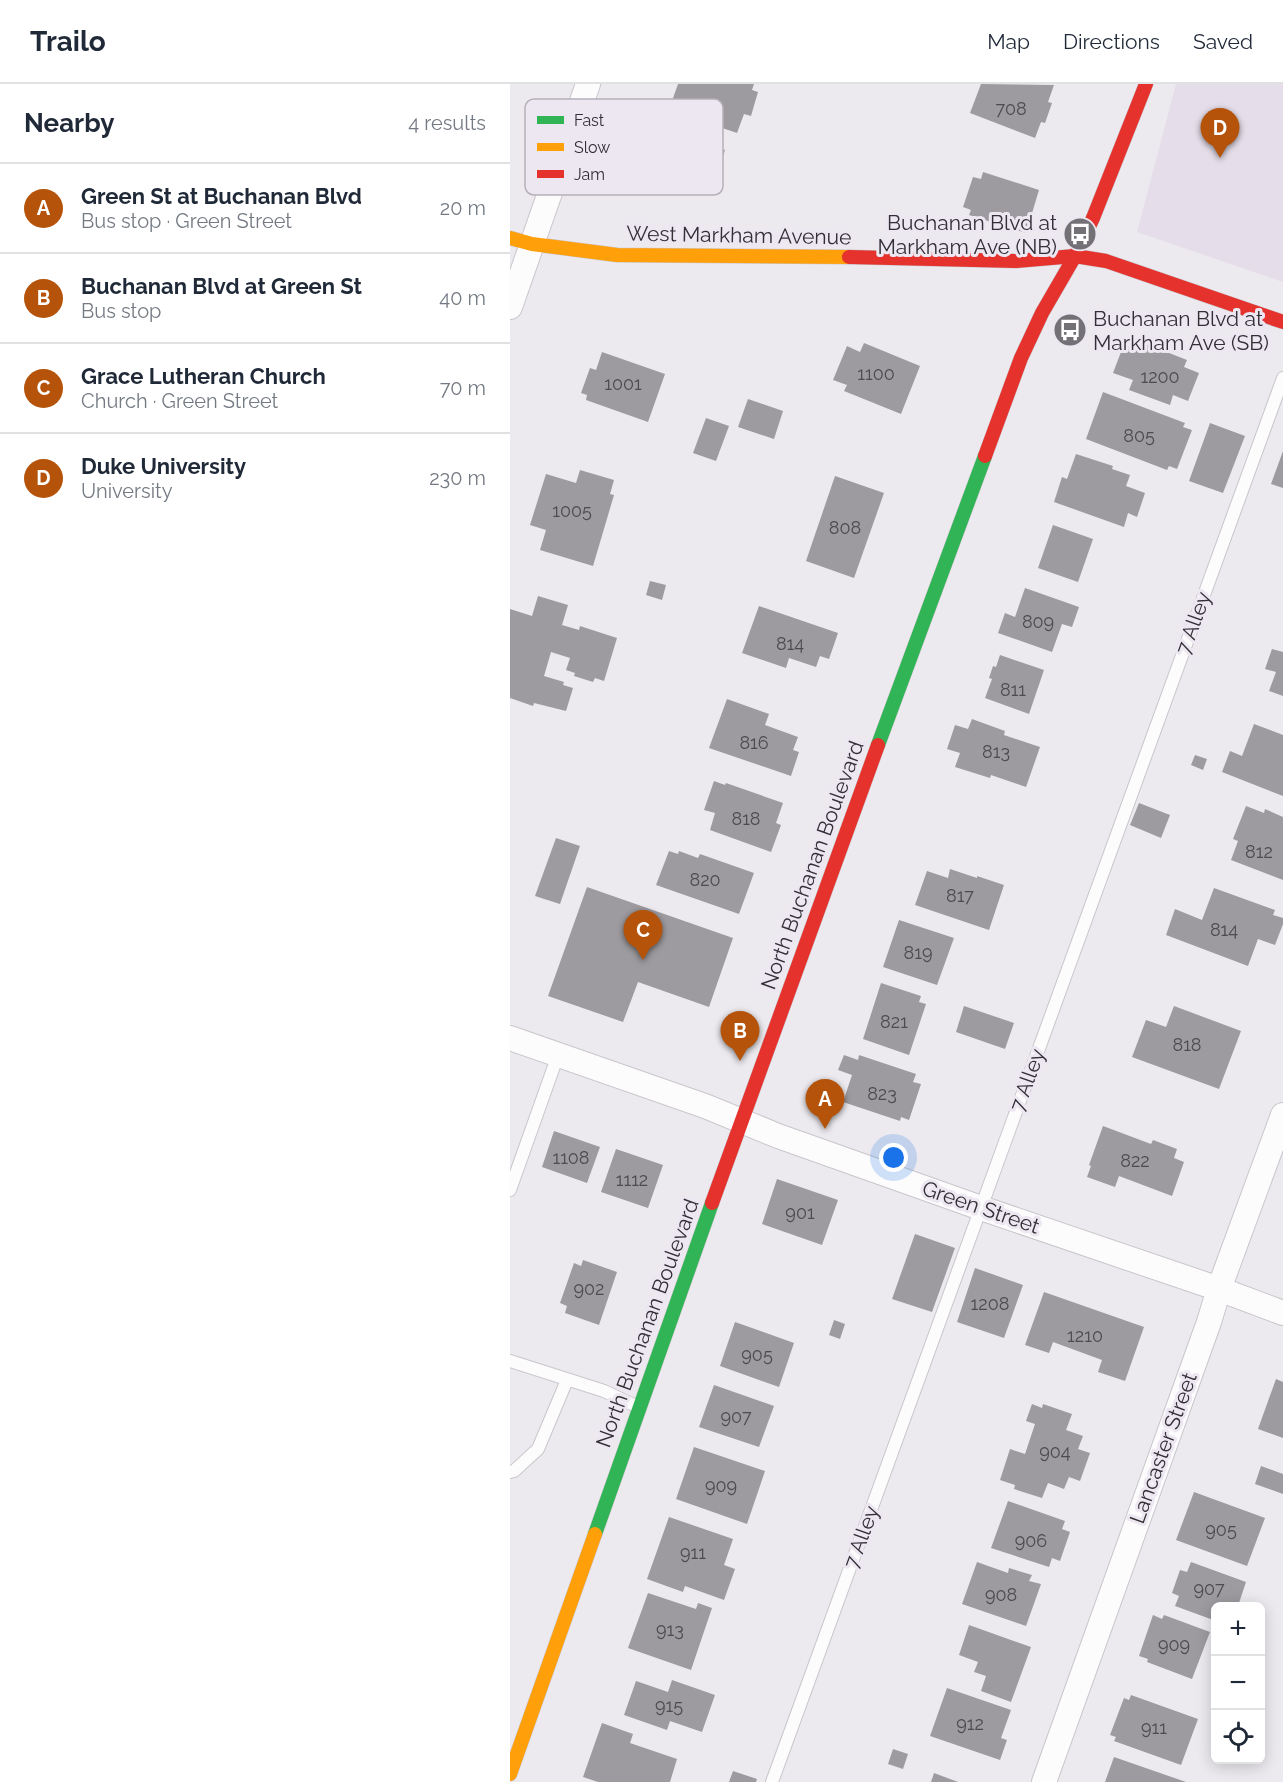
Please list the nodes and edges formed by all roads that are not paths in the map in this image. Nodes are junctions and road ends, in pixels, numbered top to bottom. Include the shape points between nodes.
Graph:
1 (588, 84) edge
2 (1146, 84) edge
3 (582, 99) edge
4 (541, 195) edge
5 (521, 241) edge
6 (1075, 256) junction
7 (510, 307) edge
8 (1283, 322) edge
9 (1283, 378) edge
10 (510, 1038) edge
11 (558, 1055) junction
12 (1283, 1115) edge
13 (741, 1121) junction
14 (510, 1190) edge
15 (981, 1208) junction
16 (1219, 1289) junction
17 (1283, 1313) edge
18 (510, 1361) edge
19 (567, 1380) junction
20 (639, 1407) junction
21 (510, 1472) edge
22 (510, 1774) edge
23 (772, 1782) edge
24 (1044, 1782) edge

1 - 3 street
2 - 6 street, North Buchanan Boulevard
4 - 5 street
5 - 6 street, West Markham Avenue via 617,255 970,261
5 - 7 street
6 - 8 street, West Markham Avenue via 1106,261
6 - 13 street, North Buchanan Boulevard via 1021,358
9 - 15 lane, 7 Alley
10 - 11 street, Green Street
11 - 13 street, Green Street
11 - 14 lane
12 - 16 street, Lancaster Street
13 - 15 street, Green Street
13 - 20 street, North Buchanan Boulevard
15 - 16 street, Green Street
15 - 23 lane, 7 Alley
16 - 17 street, Green Street
16 - 24 street, Lancaster Street
18 - 19 lane
19 - 20 lane
19 - 21 lane via 538,1449
20 - 22 street, North Buchanan Boulevard

